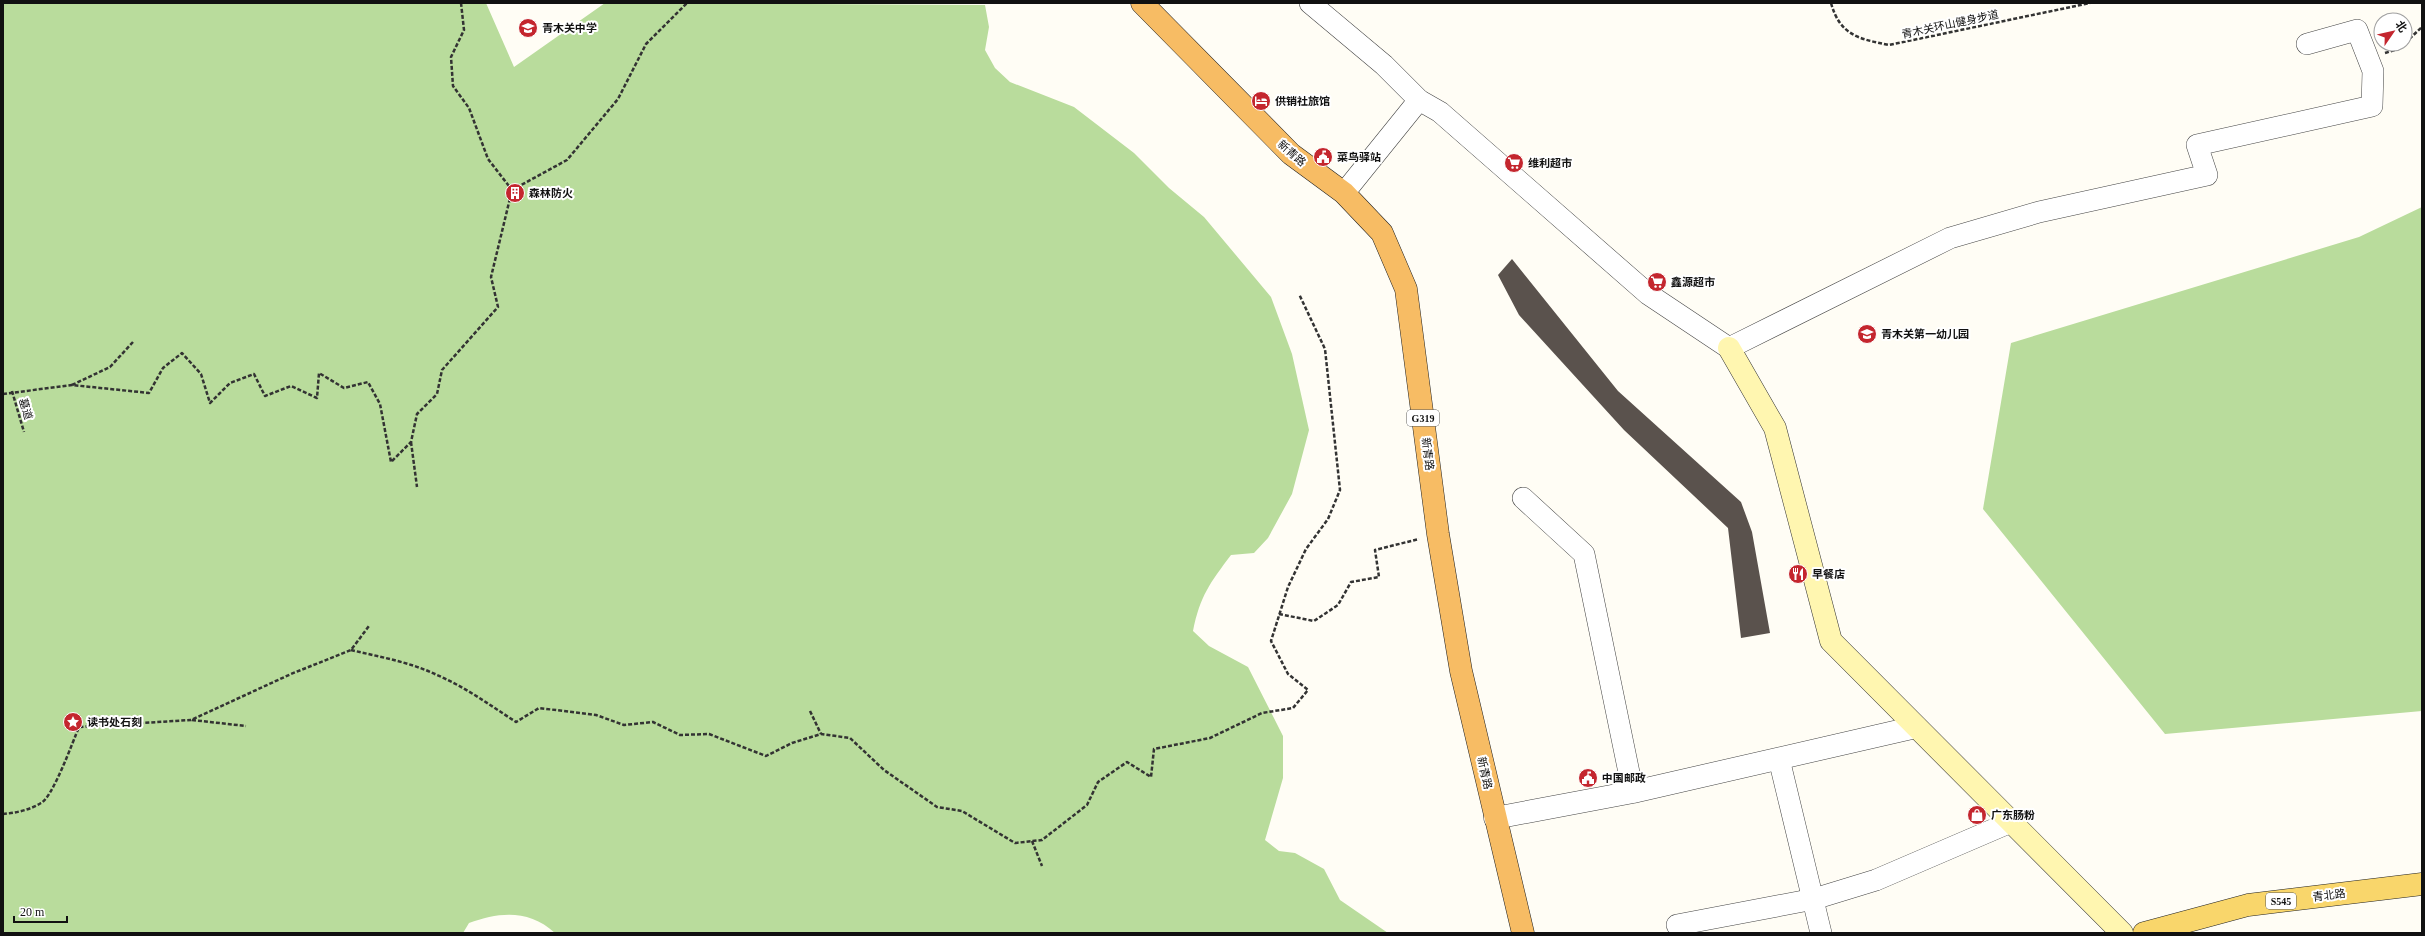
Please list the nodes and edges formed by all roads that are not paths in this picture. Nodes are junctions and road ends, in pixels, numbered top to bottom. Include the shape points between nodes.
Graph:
1 (1142, 3) edge
2 (1310, 3) edge
3 (2307, 44) dead end
4 (1419, 100) junction
5 (1344, 193) junction
6 (1729, 348) junction
7 (1523, 498) dead end
8 (1916, 727) junction
9 (1779, 759) junction
10 (1634, 792) junction
11 (1496, 818) junction
12 (2011, 822) junction
13 (2422, 884) edge
14 (1814, 899) junction
15 (1677, 925) dead end
16 (1523, 933) edge
17 (1821, 933) edge
18 (2122, 933) edge
19 (2144, 933) edge

1 - 5 highway, 新青路 / G319 via 1291,154
2 - 4 street via 1384,65
3 - 6 street via 2357,30 2373,71 2372,106 2197,145 2207,175 2039,212 1950,238
4 - 5 street
4 - 6 street via 1440,112 1648,294
5 - 11 highway, 新青路 / G319 via 1382,233 1406,290 1438,534 1461,671
6 - 8 main road via 1775,428 1831,641
7 - 10 street via 1584,554
8 - 9 street
8 - 12 main road
9 - 10 street
9 - 14 street
10 - 11 street
11 - 16 highway, 新青路 / G319
12 - 14 street via 1876,880
12 - 18 main road
13 - 19 main road, 青北路 / S545 via 2248,905
14 - 15 street
14 - 17 street

